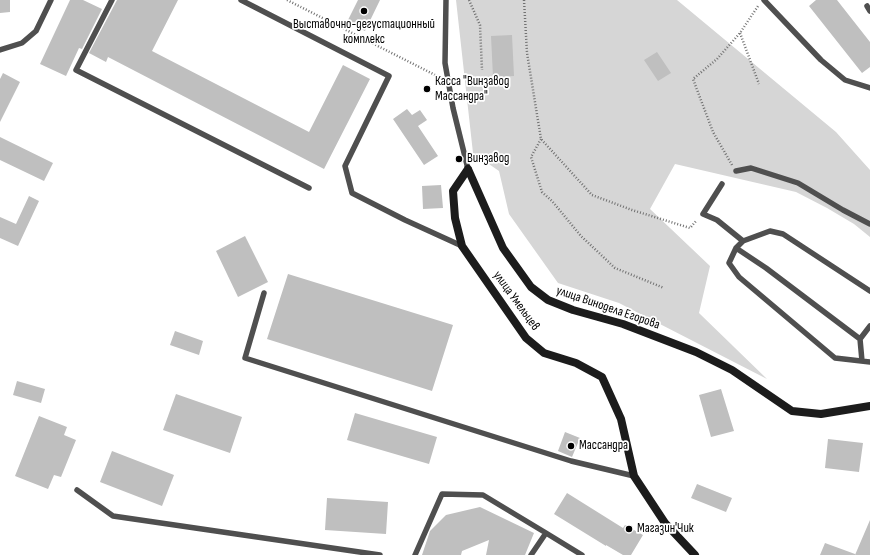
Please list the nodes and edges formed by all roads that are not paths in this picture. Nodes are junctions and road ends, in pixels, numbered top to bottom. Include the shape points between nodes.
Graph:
1 (51, 0) edge
2 (112, 0) edge
3 (241, 0) edge
4 (446, 0) edge
5 (763, 0) edge
6 (1, 51) edge
7 (870, 88) edge
8 (468, 169) junction
9 (736, 171) road end
10 (722, 184) dead end
11 (309, 188) dead end
12 (870, 224) edge
13 (743, 241) junction
14 (462, 246) junction
15 (736, 248) junction
16 (870, 291) edge
17 (264, 293) dead end
18 (870, 326) edge
19 (860, 339) junction
20 (862, 361) junction
21 (870, 362) edge
22 (870, 406) edge
23 (634, 476) junction
24 (77, 490) dead end
25 (546, 533) junction
26 (380, 555) edge
27 (414, 555) edge
28 (531, 555) edge
29 (582, 555) edge
30 (695, 555) edge

1 - 6 lane via 36,31 22,43
2 - 11 lane via 76,70
3 - 14 lane via 389,76 345,166 352,193
4 - 8 lane, улица Винодела Егорова via 445,64
5 - 7 lane via 821,60 845,80
8 - 14 main road, улица Умельцев via 453,190 455,218
8 - 22 main road, улица Винодела Егорова via 503,248 531,287 548,300 623,324 696,352 732,370 792,411 821,414
9 - 12 lane via 751,168 798,183
10 - 13 lane via 703,214 717,220
13 - 15 lane
13 - 16 lane via 770,231 783,234
14 - 23 main road, улица Умельцев via 526,338 544,353 576,363 602,377 621,419
15 - 19 lane
15 - 20 lane via 729,263 739,277 835,358
17 - 23 lane via 245,358 571,461
18 - 19 lane
19 - 20 lane
20 - 21 lane
23 - 30 main road, улица Умельцев via 665,522
24 - 26 lane via 113,516
25 - 27 lane via 484,495 442,494
25 - 28 lane
25 - 29 lane

